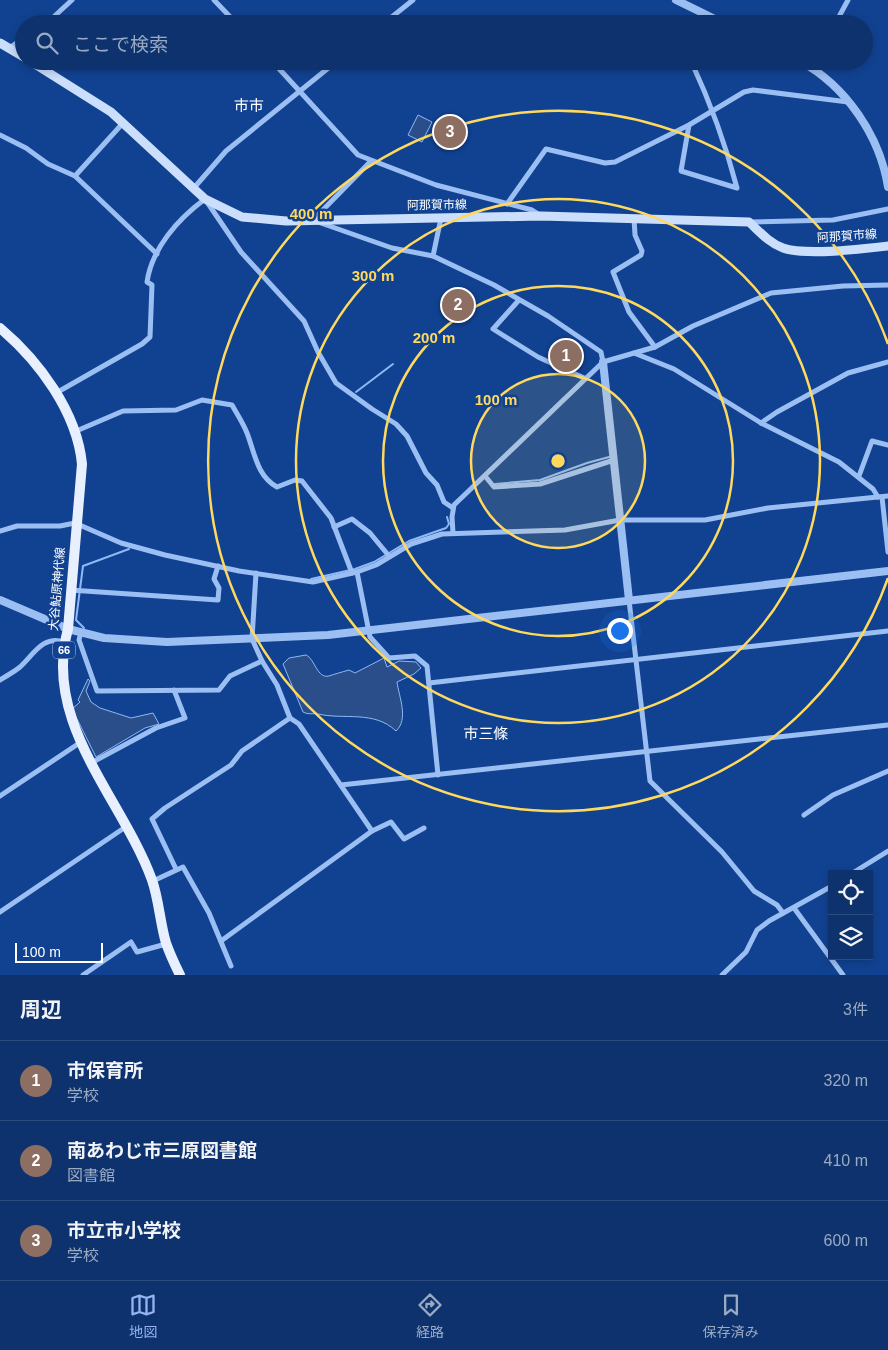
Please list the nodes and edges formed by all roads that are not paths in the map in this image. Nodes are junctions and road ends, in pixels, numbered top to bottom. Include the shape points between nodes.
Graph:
1 (72, 0) edge
2 (214, 0) edge
3 (413, 0) edge
4 (676, 0) edge
5 (848, 0) edge
6 (56, 15) edge
7 (228, 15) edge
8 (394, 15) edge
9 (707, 15) edge
10 (840, 15) edge
11 (0, 43) edge
12 (15, 44) edge
13 (9, 48) junction
14 (15, 52) edge
15 (45, 70) edge
16 (280, 70) edge
17 (326, 70) edge
18 (695, 70) edge
19 (819, 70) edge
20 (300, 92) junction
21 (848, 102) junction
22 (714, 110) junction
23 (124, 123) junction
24 (689, 125) junction
25 (0, 135) edge
26 (370, 162) junction
27 (75, 176) junction
28 (888, 187) edge
29 (193, 189) junction
30 (205, 199) junction
31 (506, 204) junction
32 (888, 209) edge
33 (541, 216) junction
34 (441, 217) junction
35 (634, 218) junction
36 (314, 220) junction
37 (749, 222) junction
38 (888, 246) edge
39 (157, 254) junction
40 (434, 256) junction
41 (888, 285) edge
42 (519, 300) junction
43 (0, 328) edge
44 (655, 347) junction
45 (634, 353) junction
46 (602, 362) junction
47 (888, 362) edge
48 (584, 378) junction
49 (56, 393) junction
50 (762, 423) junction
51 (74, 432) junction
52 (888, 445) edge
53 (614, 460) junction
54 (485, 476) junction
55 (859, 476) junction
56 (883, 497) edge
57 (452, 508) junction
58 (620, 520) junction
59 (75, 523) junction
60 (334, 527) junction
61 (0, 531) edge
62 (453, 533) junction
63 (888, 552) edge
64 (389, 556) junction
65 (218, 566) junction
66 (888, 571) edge
67 (256, 573) junction
68 (354, 573) junction
69 (70, 590) junction
70 (0, 600) edge
71 (629, 600) junction
72 (68, 629) junction
73 (368, 630) junction
74 (888, 631) edge
75 (80, 632) junction
76 (252, 638) junction
77 (64, 642) junction
78 (636, 658) junction
79 (262, 661) junction
80 (0, 680) edge
81 (429, 683) junction
82 (174, 690) junction
83 (290, 718) junction
84 (888, 725) edge
85 (81, 742) junction
86 (647, 752) junction
87 (91, 763) junction
88 (888, 771) edge
89 (438, 775) junction
90 (341, 786) junction
91 (0, 796) edge
92 (804, 815) dead end
93 (127, 826) junction
94 (424, 828) dead end
95 (372, 831) junction
96 (888, 852) edge
97 (176, 870) junction
98 (858, 870) edge
99 (152, 881) junction
100 (828, 888) edge
101 (794, 908) junction
102 (0, 912) edge
103 (783, 913) junction
104 (221, 941) junction
105 (166, 944) junction
106 (231, 966) dead end
107 (83, 975) edge
108 (180, 975) edge
109 (722, 975) edge
110 (842, 975) edge

1 - 6 street
2 - 7 street
3 - 8 street
4 - 9 street
5 - 10 street
11 - 13 main road
12 - 13 street
13 - 14 main road
15 - 23 main road, 阿那賀市線
16 - 20 street
17 - 20 street
18 - 22 street
19 - 21 street
20 - 26 street via 350,150
20 - 29 street via 226,151
21 - 22 street via 752,90
21 - 28 street via 878,149
22 - 24 street
22 - 24 street via 737,188 682,171
23 - 27 street
23 - 29 main road, 阿那賀市線
24 - 31 street via 616,162 605,163 546,149
25 - 27 street
26 - 31 street via 436,186
26 - 36 street
27 - 39 street
29 - 30 main road, 阿那賀市線
30 - 36 main road, 阿那賀市線 via 242,217
30 - 39 street via 178,221
30 - 57 street via 242,252 304,321 336,383 396,424 408,436 426,473 437,485 444,502
31 - 33 street via 532,210
32 - 37 street via 833,220
33 - 34 main road, 阿那賀市線
33 - 35 main road, 阿那賀市線
34 - 36 main road, 阿那賀市線
34 - 40 street
35 - 37 main road, 阿那賀市線
35 - 44 street via 641,255 613,272 630,312
36 - 40 street via 392,248
37 - 38 main road, 阿那賀市線 via 773,243 784,248 811,251
39 - 49 street via 147,282 152,285 150,337
40 - 42 street
41 - 44 street via 803,289 762,296 693,326
42 - 46 street via 601,352
42 - 48 street via 493,329 538,357
43 - 49 main road, 大谷鮎原神代線 / 66 via 40,370
44 - 45 street
45 - 46 street
45 - 50 street via 674,369
46 - 48 street
46 - 53 street
47 - 50 street via 848,373
48 - 54 street
49 - 51 main road, 大谷鮎原神代線 / 66
50 - 55 street via 839,462
51 - 59 main road, 大谷鮎原神代線 / 66 via 82,464
51 - 60 street via 122,411 176,410 202,400 232,405 245,429 260,472 268,482 277,487 295,480 302,481 331,518
52 - 55 street via 872,441
53 - 54 street via 540,484 494,487
53 - 58 street
54 - 57 street
55 - 56 street
56 - 58 street via 768,508 705,520
56 - 63 street
57 - 62 street
58 - 62 street via 565,530
58 - 71 street
59 - 61 street via 18,526
59 - 65 street via 126,544
59 - 69 main road, 大谷鮎原神代線 / 66
60 - 64 street via 352,519 370,533
60 - 68 street
62 - 64 street via 428,537
64 - 68 street
65 - 67 street
65 - 69 street via 214,579 219,588 218,600
66 - 71 street
67 - 68 street via 313,582
67 - 76 street
68 - 73 street
69 - 72 main road, 大谷鮎原神代線 / 66
70 - 72 street
71 - 73 street
71 - 78 street
72 - 75 street
72 - 77 main road, 大谷鮎原神代線 / 66
73 - 76 street
73 - 81 street via 370,638 389,658 415,656 427,666
74 - 78 street
75 - 76 street via 104,638 167,642
75 - 82 street via 79,640 97,691
76 - 79 street
77 - 80 street via 55,639 42,644 19,668
77 - 85 main road, 大谷鮎原神代線 / 66 via 66,705
78 - 81 street
78 - 86 street
79 - 82 street via 230,676 219,690
79 - 83 street via 277,685
81 - 89 street
82 - 87 street via 185,718 156,728
83 - 90 street via 299,724
83 - 97 street via 152,819
84 - 86 street
85 - 87 main road, 大谷鮎原神代線 / 66
85 - 91 street
86 - 89 street
86 - 103 street via 650,781 722,852 754,891 777,905
87 - 93 main road, 大谷鮎原神代線 / 66
88 - 92 street via 833,795
89 - 90 street
90 - 95 street
93 - 99 main road, 大谷鮎原神代線 / 66
93 - 102 street
94 - 95 street via 404,840 391,822
95 - 104 street
96 - 98 street
97 - 99 street
97 - 104 street via 183,867
99 - 105 main road, 大谷鮎原神代線 / 66
100 - 101 street
101 - 103 street
101 - 110 street
103 - 109 street via 758,930 746,952
104 - 106 street
105 - 107 street via 137,952 131,942
105 - 108 main road, 大谷鮎原神代線 / 66

